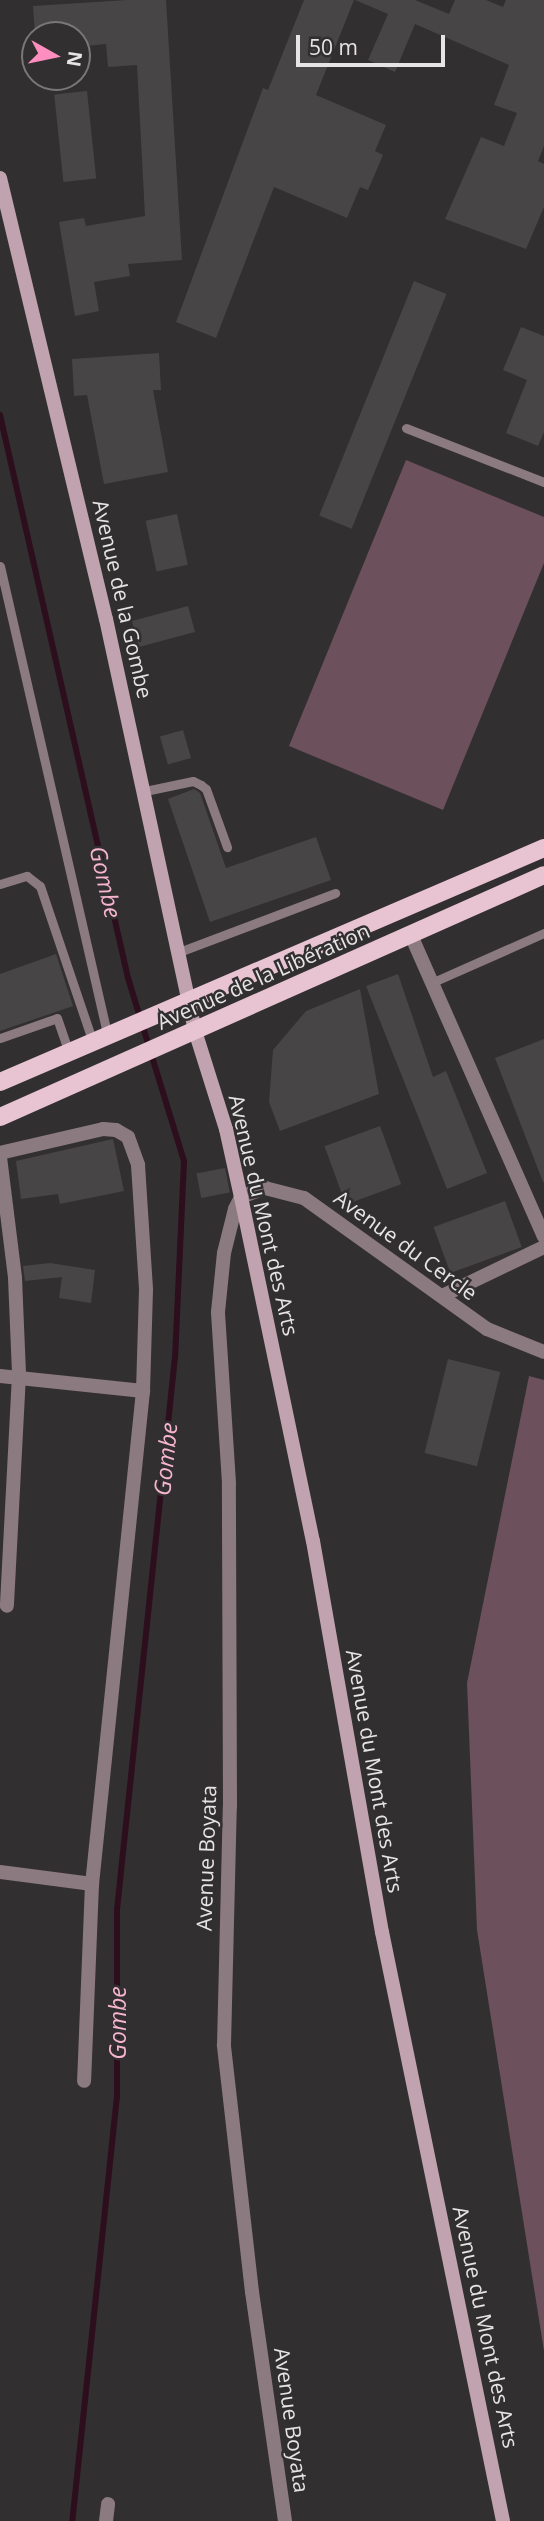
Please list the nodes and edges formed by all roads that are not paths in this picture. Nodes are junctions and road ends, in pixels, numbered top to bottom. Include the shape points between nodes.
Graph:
1 (0, 178) edge
2 (406, 428) dead end
3 (544, 482) edge
4 (0, 566) edge
5 (145, 790) junction
6 (227, 846) dead end
7 (544, 848) edge
8 (544, 875) edge
9 (0, 884) edge
10 (335, 893) dead end
11 (410, 933) junction
12 (544, 933) edge
13 (179, 952) junction
14 (431, 983) junction
15 (190, 1004) junction
16 (195, 1032) junction
17 (0, 1038) edge
18 (107, 1039) junction
19 (69, 1054) junction
20 (0, 1082) edge
21 (0, 1117) edge
22 (0, 1155) edge
23 (241, 1197) junction
24 (544, 1237) edge
25 (544, 1247) edge
26 (442, 1296) junction
27 (544, 1352) edge
28 (19, 1375) junction
29 (0, 1376) edge
30 (144, 1391) junction
31 (8, 1606) dead end
32 (0, 1872) edge
33 (92, 1884) junction
34 (84, 2081) dead end
35 (108, 2504) dead end
36 (106, 2521) edge
37 (285, 2521) edge
38 (503, 2521) edge

1 - 5 street, Avenue de la Gombe
2 - 3 lane
4 - 18 lane
5 - 6 lane via 193,781 201,785
5 - 13 street, Avenue de la Gombe
7 - 15 main road, Avenue de la Libération
8 - 11 main road, Avenue de la Libération
9 - 18 lane via 27,876 40,886
10 - 13 lane
11 - 14 street
11 - 16 main road, Avenue de la Libération
12 - 14 lane
13 - 15 street, Avenue de la Gombe
14 - 24 street
15 - 16 street, Avenue de la Gombe
15 - 18 main road, Avenue de la Libération
16 - 21 main road, Avenue de la Libération
16 - 23 street, Avenue du Mont des Arts via 226,1129
17 - 19 lane via 57,1018
18 - 19 main road, Avenue de la Libération
19 - 20 main road, Avenue de la Libération
22 - 28 street via 15,1278
22 - 30 street via 103,1129 128,1137 138,1165 145,1276
23 - 26 street, Avenue du Cercle via 275,1188 304,1198
23 - 37 street, Avenue Boyata via 226,1244 218,1312 229,1483 225,2045 252,2292
23 - 38 street, Avenue du Mont des Arts via 313,1541 382,1932
25 - 26 street
26 - 27 street, Avenue du Cercle via 487,1329
28 - 29 street
28 - 30 street
28 - 31 street
30 - 33 street
32 - 33 street
33 - 34 street
35 - 36 street

